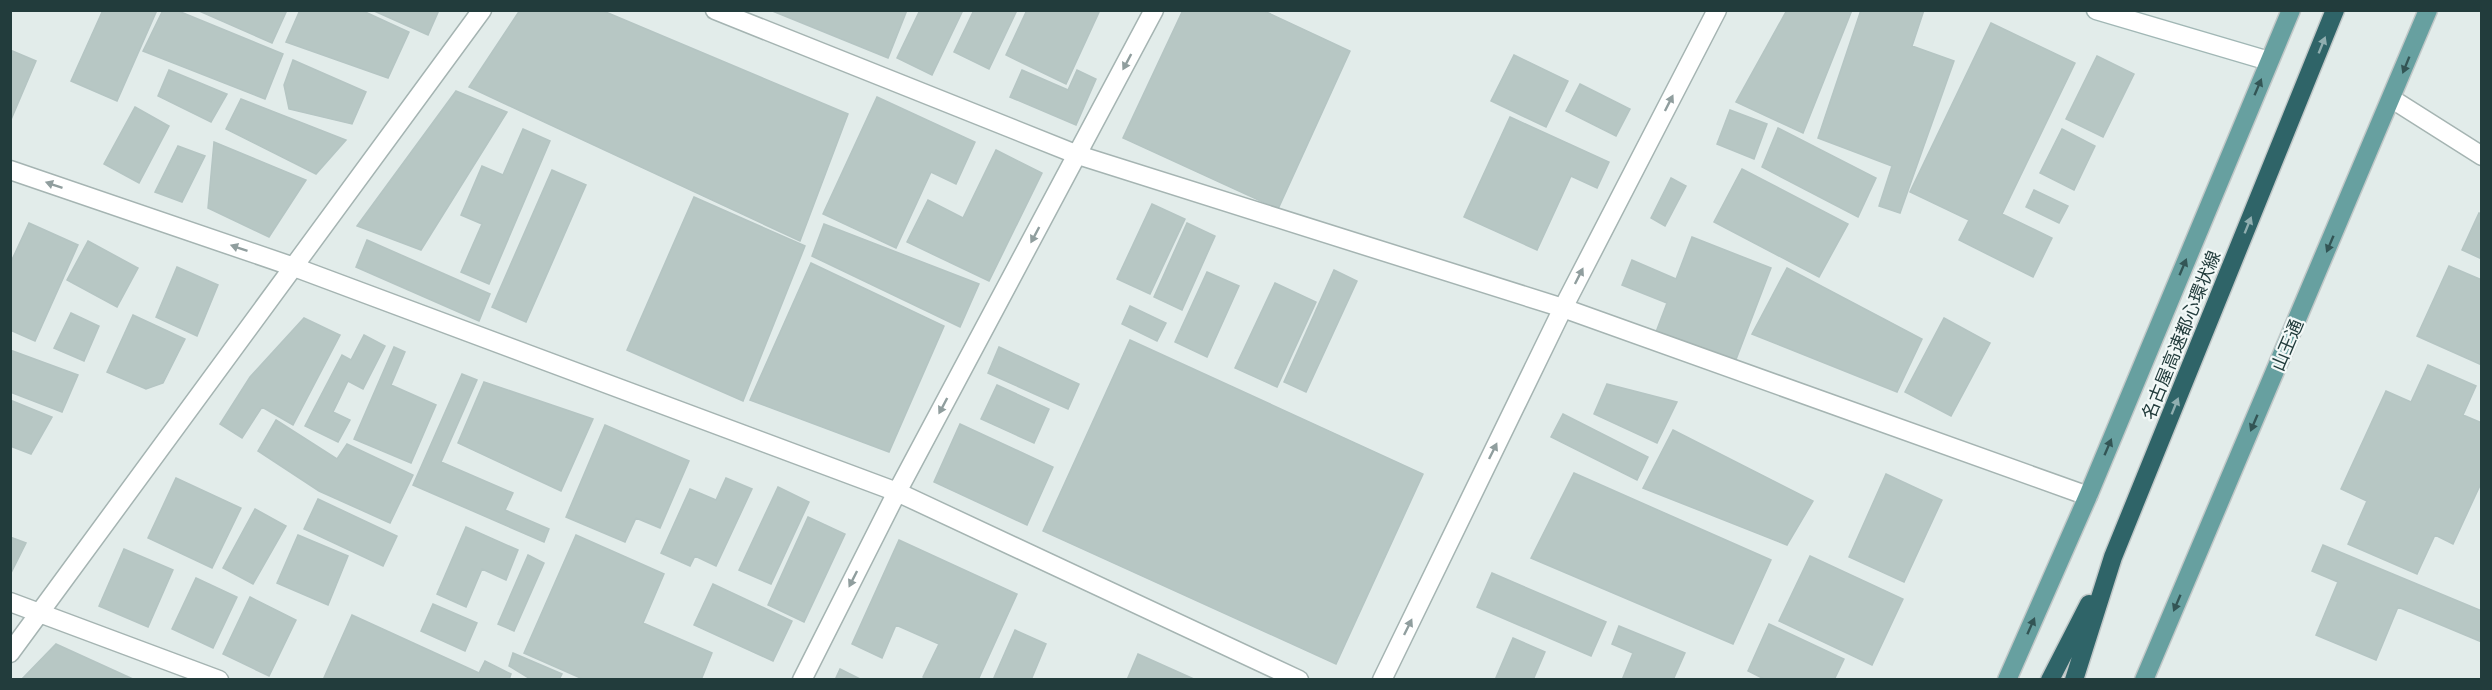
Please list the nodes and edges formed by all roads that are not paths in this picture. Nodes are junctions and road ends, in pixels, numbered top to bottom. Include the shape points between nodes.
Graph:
1 (482, 10) edge
2 (715, 10) edge
3 (1154, 10) edge
4 (1717, 10) edge
5 (2096, 10) edge
6 (2290, 10) edge
7 (2335, 10) edge
8 (2428, 10) edge
9 (2269, 61) junction
10 (2392, 99) junction
11 (1078, 155) junction
12 (2481, 156) edge
13 (10, 170) edge
14 (294, 267) junction
15 (1563, 308) junction
16 (897, 492) junction
17 (2088, 496) junction
18 (2113, 558) junction
19 (10, 602) edge
20 (41, 613) junction
21 (10, 653) edge
22 (219, 680) edge
23 (802, 680) edge
24 (1299, 680) edge
25 (1382, 680) edge
26 (2007, 680) edge
27 (2050, 680) edge
28 (2074, 680) edge
29 (2144, 680) edge

1 - 14 street
2 - 11 street
3 -> 11 street
15 -> 4 street
5 - 9 street
6 - 9 main road
18 -> 7 highway, 名古屋高速都心環状線
8 -> 10 main road, 山王通
17 -> 9 main road
10 - 12 street
10 -> 29 main road, 山王通
11 - 15 street
11 -> 16 street
14 -> 13 street
14 - 16 street
14 - 20 street
15 - 17 street
25 -> 15 street
16 -> 23 street
16 - 24 street
26 -> 17 main road
18 - 27 highway
18 - 28 highway, 名古屋高速都心環状線
19 - 20 street
20 - 21 street
20 - 22 street

